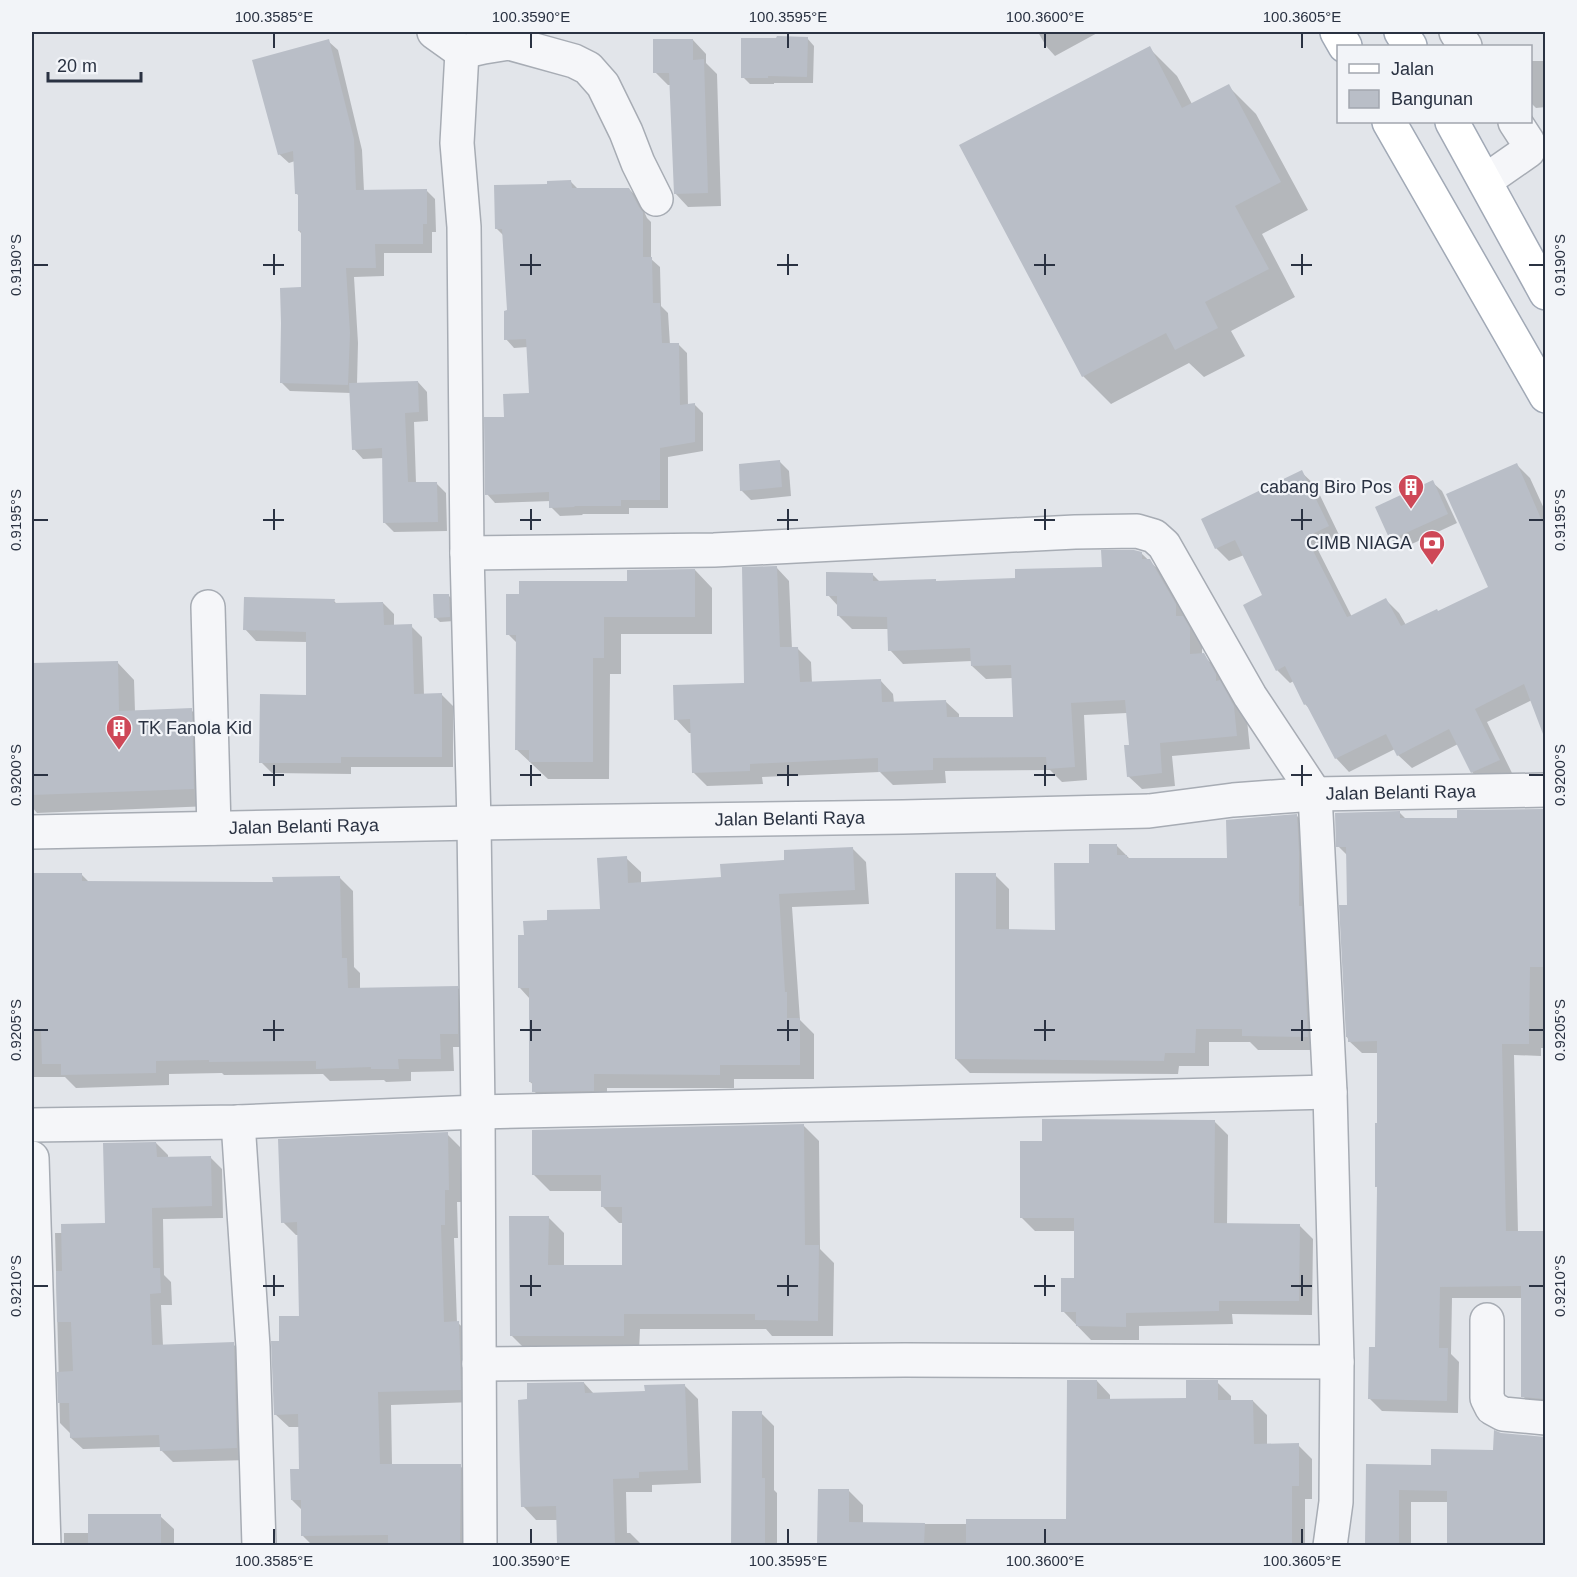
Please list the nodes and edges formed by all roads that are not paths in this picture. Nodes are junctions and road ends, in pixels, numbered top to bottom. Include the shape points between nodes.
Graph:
1 (434, 32) edge
2 (1401, 32) edge
3 (1456, 32) edge
4 (509, 37) edge
5 (1409, 45) edge
6 (1464, 45) edge
7 (462, 52) junction
8 (1390, 123) edge
9 (1453, 123) edge
10 (1516, 123) edge
11 (1485, 181) junction
12 (656, 199) dead end
13 (1545, 294) edge
14 (1545, 396) edge
15 (467, 553) junction
16 (208, 607) dead end
17 (1545, 790) edge
18 (1315, 794) junction
19 (474, 823) junction
20 (214, 828) junction
21 (32, 831) edge
22 (1330, 1092) junction
23 (478, 1112) junction
24 (238, 1122) junction
25 (32, 1125) edge
26 (32, 1158) edge
27 (1487, 1320) dead end
28 (1337, 1362) junction
29 (479, 1364) junction
30 (1545, 1418) edge
31 (44, 1545) edge
32 (259, 1545) edge
33 (480, 1545) edge
34 (1330, 1545) edge

1 - 7 street
2 - 5 main road
3 - 6 street
4 - 7 street
4 - 12 street via 588,68 603,85
7 - 15 street via 457,143 464,227
8 - 14 main road
9 - 11 main road
10 - 11 street via 1528,142 1528,151
11 - 13 main road
15 - 18 street via 714,550 1137,531 1154,536 1164,545 1250,696
15 - 19 street
16 - 20 street
17 - 18 street, Jalan Belanti Raya
18 - 19 street, Jalan Belanti Raya via 1149,811
18 - 22 street
19 - 20 street, Jalan Belanti Raya
19 - 23 street
20 - 21 street, Jalan Belanti Raya
22 - 23 street
22 - 28 street
23 - 24 street
23 - 29 street
24 - 25 street
24 - 32 street via 253,1347
26 - 31 street
27 - 30 street via 1487,1398 1492,1408 1503,1414
28 - 29 street via 906,1360
28 - 34 street via 1336,1502
29 - 33 street

